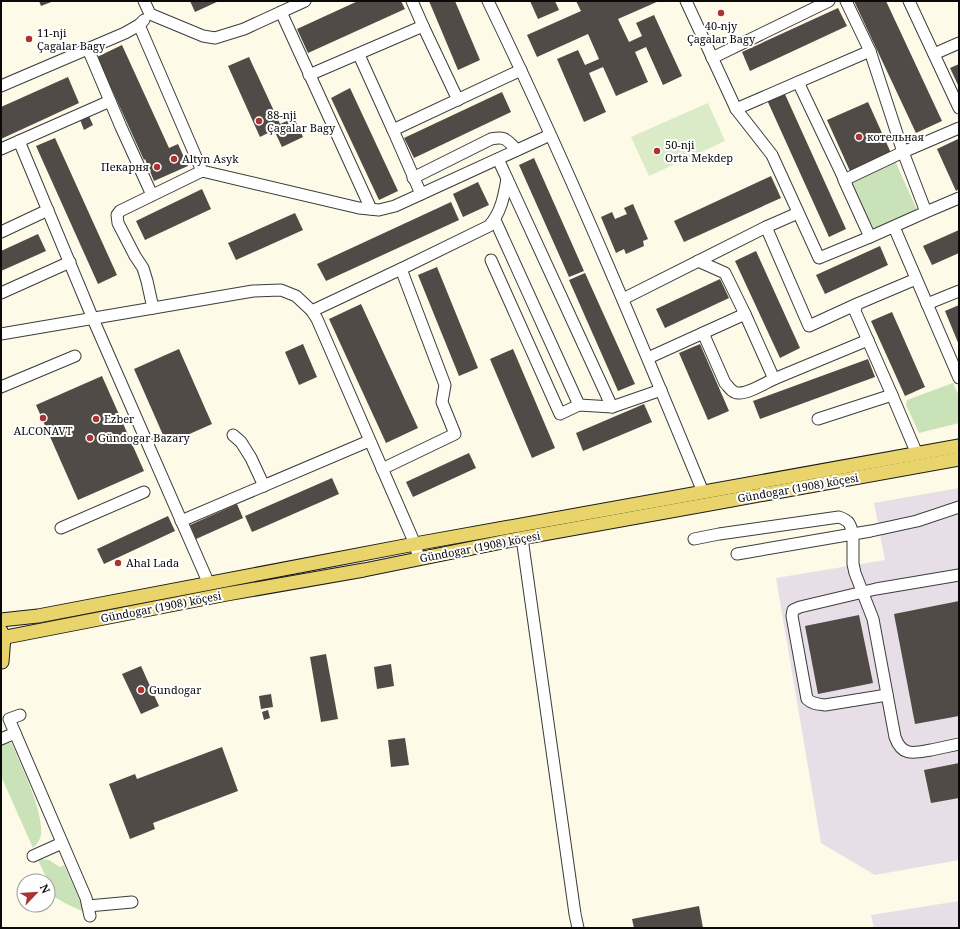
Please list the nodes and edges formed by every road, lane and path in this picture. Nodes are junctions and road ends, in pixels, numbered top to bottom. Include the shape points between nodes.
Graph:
1 (144, 1) edge
2 (305, 1) edge
3 (412, 1) edge
4 (488, 1) edge
5 (686, 1) edge
6 (829, 1) edge
7 (846, 1) edge
8 (909, 1) edge
9 (280, 12) junction
10 (150, 14) junction
11 (139, 25) junction
12 (423, 26) junction
13 (959, 43) edge
14 (88, 49) junction
15 (870, 51) junction
16 (934, 54) junction
17 (359, 55) junction
18 (712, 58) junction
19 (521, 70) junction
20 (310, 75) junction
21 (798, 82) junction
22 (1, 86) edge
23 (458, 100) junction
24 (110, 101) junction
25 (958, 106) edge
26 (736, 109) junction
27 (959, 128) edge
28 (393, 130) junction
29 (550, 135) junction
30 (19, 141) junction
31 (1, 149) edge
32 (518, 150) junction
33 (903, 152) junction
34 (498, 158) junction
35 (202, 171) junction
36 (413, 178) junction
37 (507, 178) junction
38 (846, 182) junction
39 (421, 194) junction
40 (152, 195) junction
41 (959, 198) edge
42 (371, 209) junction
43 (48, 210) junction
44 (926, 212) junction
45 (798, 213) junction
46 (495, 220) junction
47 (766, 227) junction
48 (894, 227) junction
49 (1, 231) edge
50 (870, 237) junction
51 (491, 260) dead end
52 (698, 261) junction
53 (70, 262) junction
54 (402, 269) junction
55 (916, 279) junction
56 (959, 291) edge
57 (1, 293) edge
58 (623, 299) junction
59 (857, 304) junction
60 (927, 304) junction
61 (153, 308) junction
62 (312, 311) junction
63 (745, 314) junction
64 (93, 319) junction
65 (703, 333) junction
66 (1, 334) edge
67 (868, 340) junction
68 (75, 356) dead end
69 (648, 358) junction
70 (959, 378) edge
71 (774, 379) junction
72 (1, 387) edge
73 (661, 390) junction
74 (892, 395) junction
75 (579, 406) junction
76 (612, 407) junction
77 (818, 419) dead end
78 (233, 435) dead end
79 (370, 441) junction
80 (959, 446) edge
81 (917, 454) junction
82 (959, 459) edge
83 (382, 469) junction
84 (264, 486) junction
85 (144, 492) dead end
86 (705, 498) junction
87 (959, 507) edge
88 (182, 522) junction
89 (61, 528) dead end
90 (853, 534) junction
91 (522, 538) junction
92 (694, 539) dead end
93 (415, 544) junction
94 (737, 554) dead end
95 (419, 559) junction
96 (959, 574) edge
97 (209, 584) junction
98 (862, 592) junction
99 (1, 620) edge
100 (2, 635) edge
101 (1, 660) edge
102 (887, 694) junction
103 (20, 715) dead end
104 (15, 733) junction
105 (1, 739) edge
106 (959, 744) edge
107 (62, 843) junction
108 (33, 856) dead end
109 (132, 902) dead end
110 (578, 928) edge

1 - 10 street
2 - 9 street
3 - 12 street
4 - 19 street
5 - 18 street
6 - 18 street
7 - 15 street
8 - 16 street
9 - 10 street via 244,29 215,38 203,36
9 - 20 street
10 - 11 street
11 - 14 street
11 - 35 street
12 - 17 street
12 - 23 street
13 - 16 street
14 - 22 street
14 - 24 street
15 - 21 street
15 - 33 street
16 - 25 street
17 - 20 street
17 - 28 street
18 - 26 street
19 - 23 street
19 - 29 street
20 - 42 street
21 - 26 street
21 - 38 street
23 - 28 street
24 - 30 street
24 - 40 street
26 - 45 street via 772,155
27 - 33 street
28 - 36 street
29 - 32 street
29 - 58 street
30 - 31 street
30 - 43 street
32 - 34 street
32 - 36 street via 505,138 491,139
33 - 38 street via 844,180
33 - 44 street
34 - 37 street
34 - 39 street
35 - 40 street
35 - 42 street
36 - 39 street
37 - 46 street via 504,197
37 - 76 street
38 - 50 street
39 - 42 street via 395,206
40 - 61 street via 117,215 118,223 143,268
41 - 44 street
43 - 49 street
43 - 53 street
44 - 48 street
45 - 47 street
45 - 50 street via 819,258
46 - 54 street via 489,226
46 - 75 street
47 - 52 street
47 - 59 street via 809,326
48 - 50 street
48 - 55 street
51 - 75 street via 560,414
52 - 58 street
52 - 63 street via 725,273
53 - 57 street
53 - 64 street
54 - 62 street
54 - 83 street via 446,385 442,402 455,434
55 - 59 street
55 - 60 street
56 - 60 street
58 - 69 street
59 - 67 street via 855,311
60 - 70 street
61 - 62 street via 253,291 281,290 296,296
61 - 64 street
62 - 79 street
63 - 65 street
63 - 71 street
64 - 66 street
64 - 88 street
65 - 69 street
65 - 71 street via 730,390 737,393 745,392
67 - 71 street
67 - 74 street
68 - 72 street
69 - 73 street
73 - 76 street
73 - 86 street
74 - 77 street
74 - 81 street
75 - 76 street
78 - 84 street via 251,458
79 - 83 street
79 - 84 street
80 - 81 main road, Gündogar (1908) köçesi
81 - 86 main road, Gündogar (1908) köçesi
82 - 86 main road, Gündogar (1908) köçesi
83 - 93 street
84 - 88 street
85 - 89 street
86 - 91 main road, Gündogar (1908) köçesi
86 - 93 main road, Gündogar (1908) köçesi
87 - 90 street via 917,521
88 - 97 street
90 - 92 street via 850,523 839,517
90 - 94 street
90 - 98 street via 853,564
91 - 95 main road, Gündogar (1908) köçesi
91 - 110 street
93 - 95 street
93 - 97 main road, Gündogar (1908) köçesi
95 - 100 main road, Gündogar (1908) köçesi
96 - 98 street
97 - 99 main road, Gündogar (1908) köçesi via 38,616
98 - 102 street via 873,619
98 - 102 street via 793,610 807,699 825,705
100 - 101 main road via 2,662
102 - 106 street via 895,737 902,749 915,753
103 - 104 street via 9,719
104 - 105 street
104 - 107 street
107 - 108 street
107 - 109 street via 86,898 89,911

